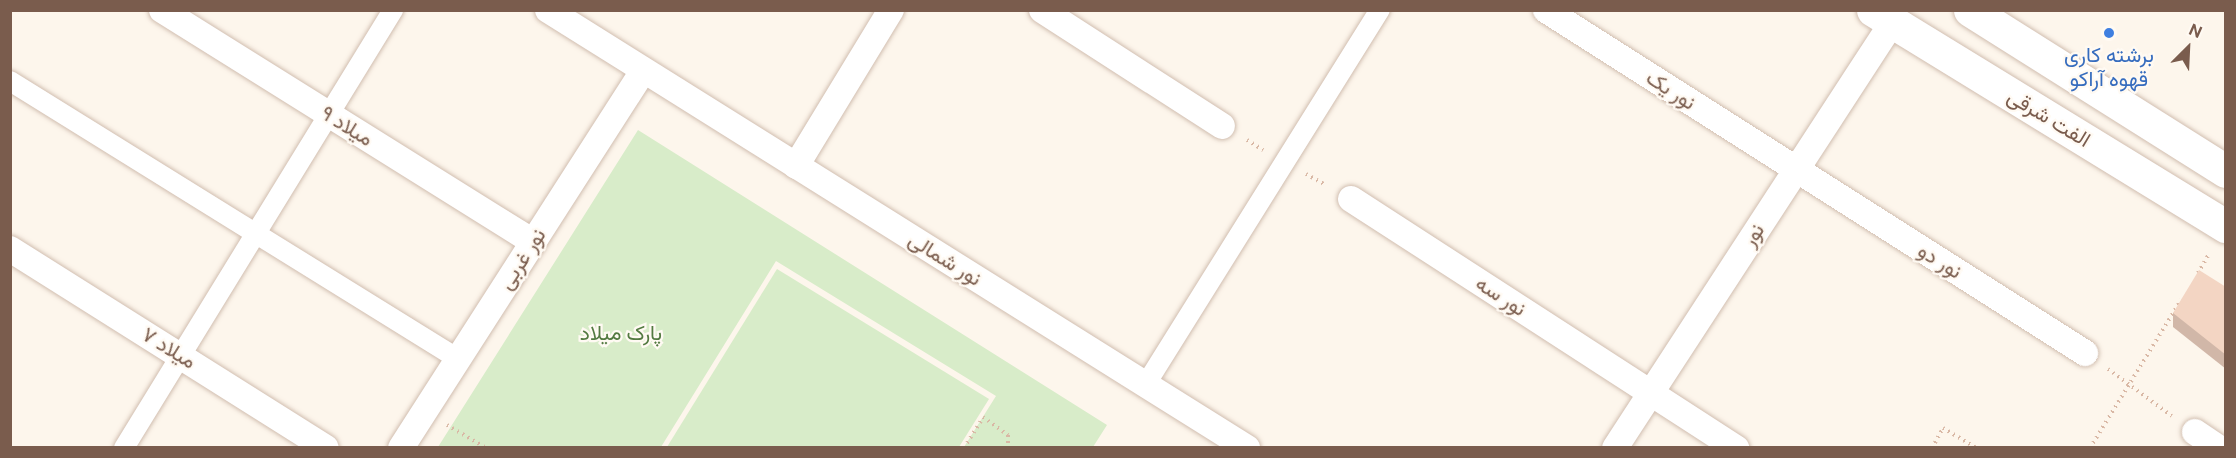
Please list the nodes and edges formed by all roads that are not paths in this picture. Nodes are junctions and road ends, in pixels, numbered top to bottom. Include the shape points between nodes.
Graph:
1 (162, 10) edge
2 (393, 10) edge
3 (548, 10) edge
4 (891, 10) edge
5 (1042, 10) edge
6 (1380, 10) edge
7 (1546, 10) edge
8 (1970, 10) edge
9 (1882, 16) edge
10 (643, 71) junction
11 (10, 81) edge
12 (329, 115) junction
13 (1222, 126) dead end
14 (796, 166) junction
15 (1795, 170) junction
16 (2226, 171) edge
17 (1351, 199) dead end
18 (256, 234) junction
19 (2220, 236) edge
20 (533, 243) junction
21 (10, 249) edge
22 (2085, 353) road end
23 (181, 356) junction
24 (458, 359) junction
25 (1146, 384) junction
26 (1651, 393) junction
27 (2195, 432) road end
28 (124, 447) edge
29 (327, 447) edge
30 (401, 447) edge
31 (1247, 447) edge
32 (1615, 447) edge
33 (1736, 447) edge
34 (2219, 447) edge

1 - 12 street, میلاد ۹
2 - 12 street
3 - 10 street, نور شمالی
4 - 14 street
5 - 13 street
6 - 25 street
7 - 15 street, نور یک
8 - 16 main road
9 - 15 street, نور
9 - 19 main road, الفت شرقی
10 - 14 street, نور شمالی
10 - 20 street, نور غربی
11 - 18 street
12 - 18 street
12 - 20 street, میلاد ۹
14 - 25 street, نور شمالی
15 - 22 street, نور دو
15 - 26 street, نور
17 - 26 street, نور سه
18 - 23 street
18 - 24 street
20 - 24 street, نور غربی
21 - 23 street, میلاد ۷
23 - 28 street
23 - 29 street, میلاد ۷
24 - 30 street, نور غربی
25 - 31 street, نور شمالی
26 - 32 street, نور
26 - 33 street, نور سه
27 - 34 street

